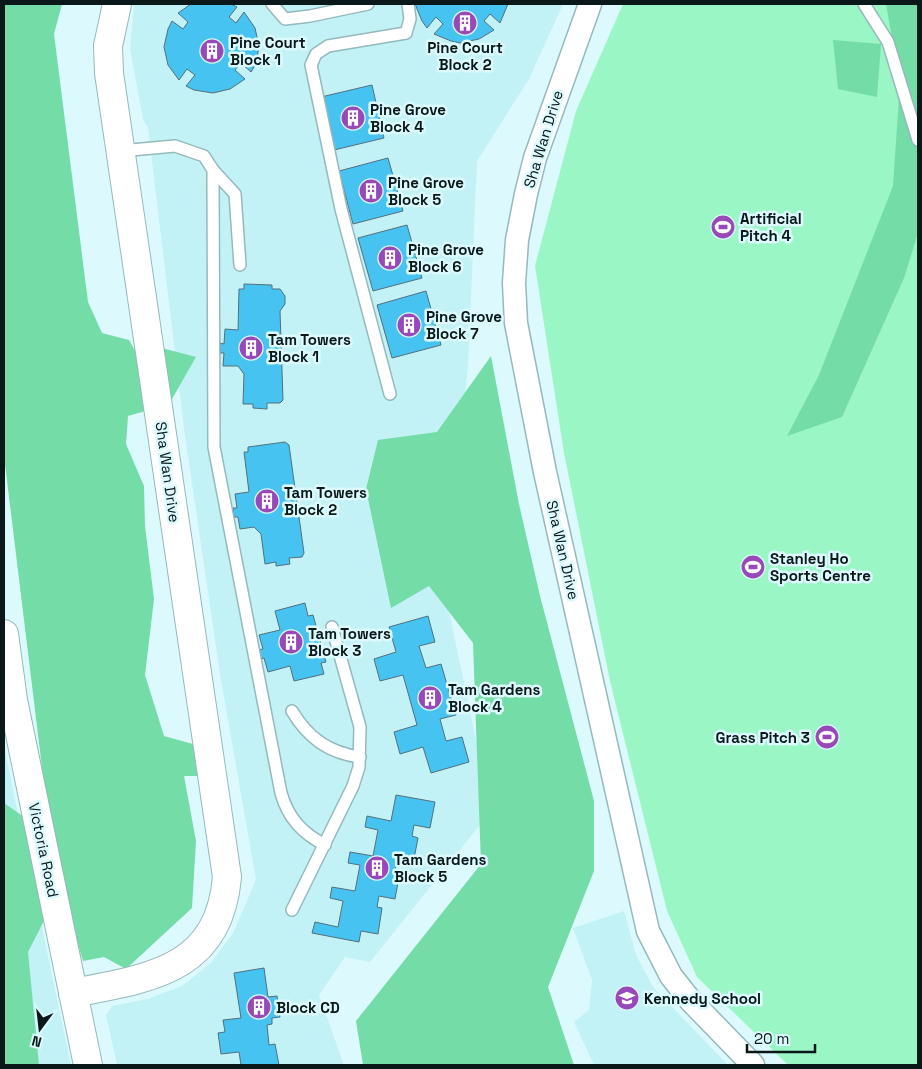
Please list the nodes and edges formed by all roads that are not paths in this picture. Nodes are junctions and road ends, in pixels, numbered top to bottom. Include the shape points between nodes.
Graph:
1 (117, 4) edge
2 (272, 4) edge
3 (368, 4) edge
4 (408, 4) edge
5 (590, 4) edge
6 (864, 4) edge
7 (918, 140) edge
8 (120, 151) junction
9 (214, 170) junction
10 (240, 265) dead end
11 (390, 394) dead end
12 (332, 627) dead end
13 (4, 634) edge
14 (292, 711) dead end
15 (360, 756) junction
16 (325, 845) junction
17 (292, 910) dead end
18 (73, 993) junction
19 (88, 1065) edge
20 (753, 1065) edge

1 - 8 street, Sha Wan Drive via 108,46
2 - 3 lane via 285,19
4 - 11 lane via 410,20 406,33 328,46 316,54 310,65 341,209
5 - 20 street, Sha Wan Drive via 543,134 526,194 517,240 516,323 547,482 648,931 671,976
6 - 7 lane via 888,42
8 - 9 lane via 175,146 204,156
8 - 18 street, Sha Wan Drive via 227,877 214,926 189,957 156,975
9 - 10 lane via 235,194
9 - 16 lane via 214,448 281,793 296,824
12 - 15 lane via 360,727
13 - 18 street, Victoria Road via 13,700
14 - 15 lane via 308,734 320,743 346,755
15 - 16 lane via 353,786
16 - 17 lane
18 - 19 street, Victoria Road

